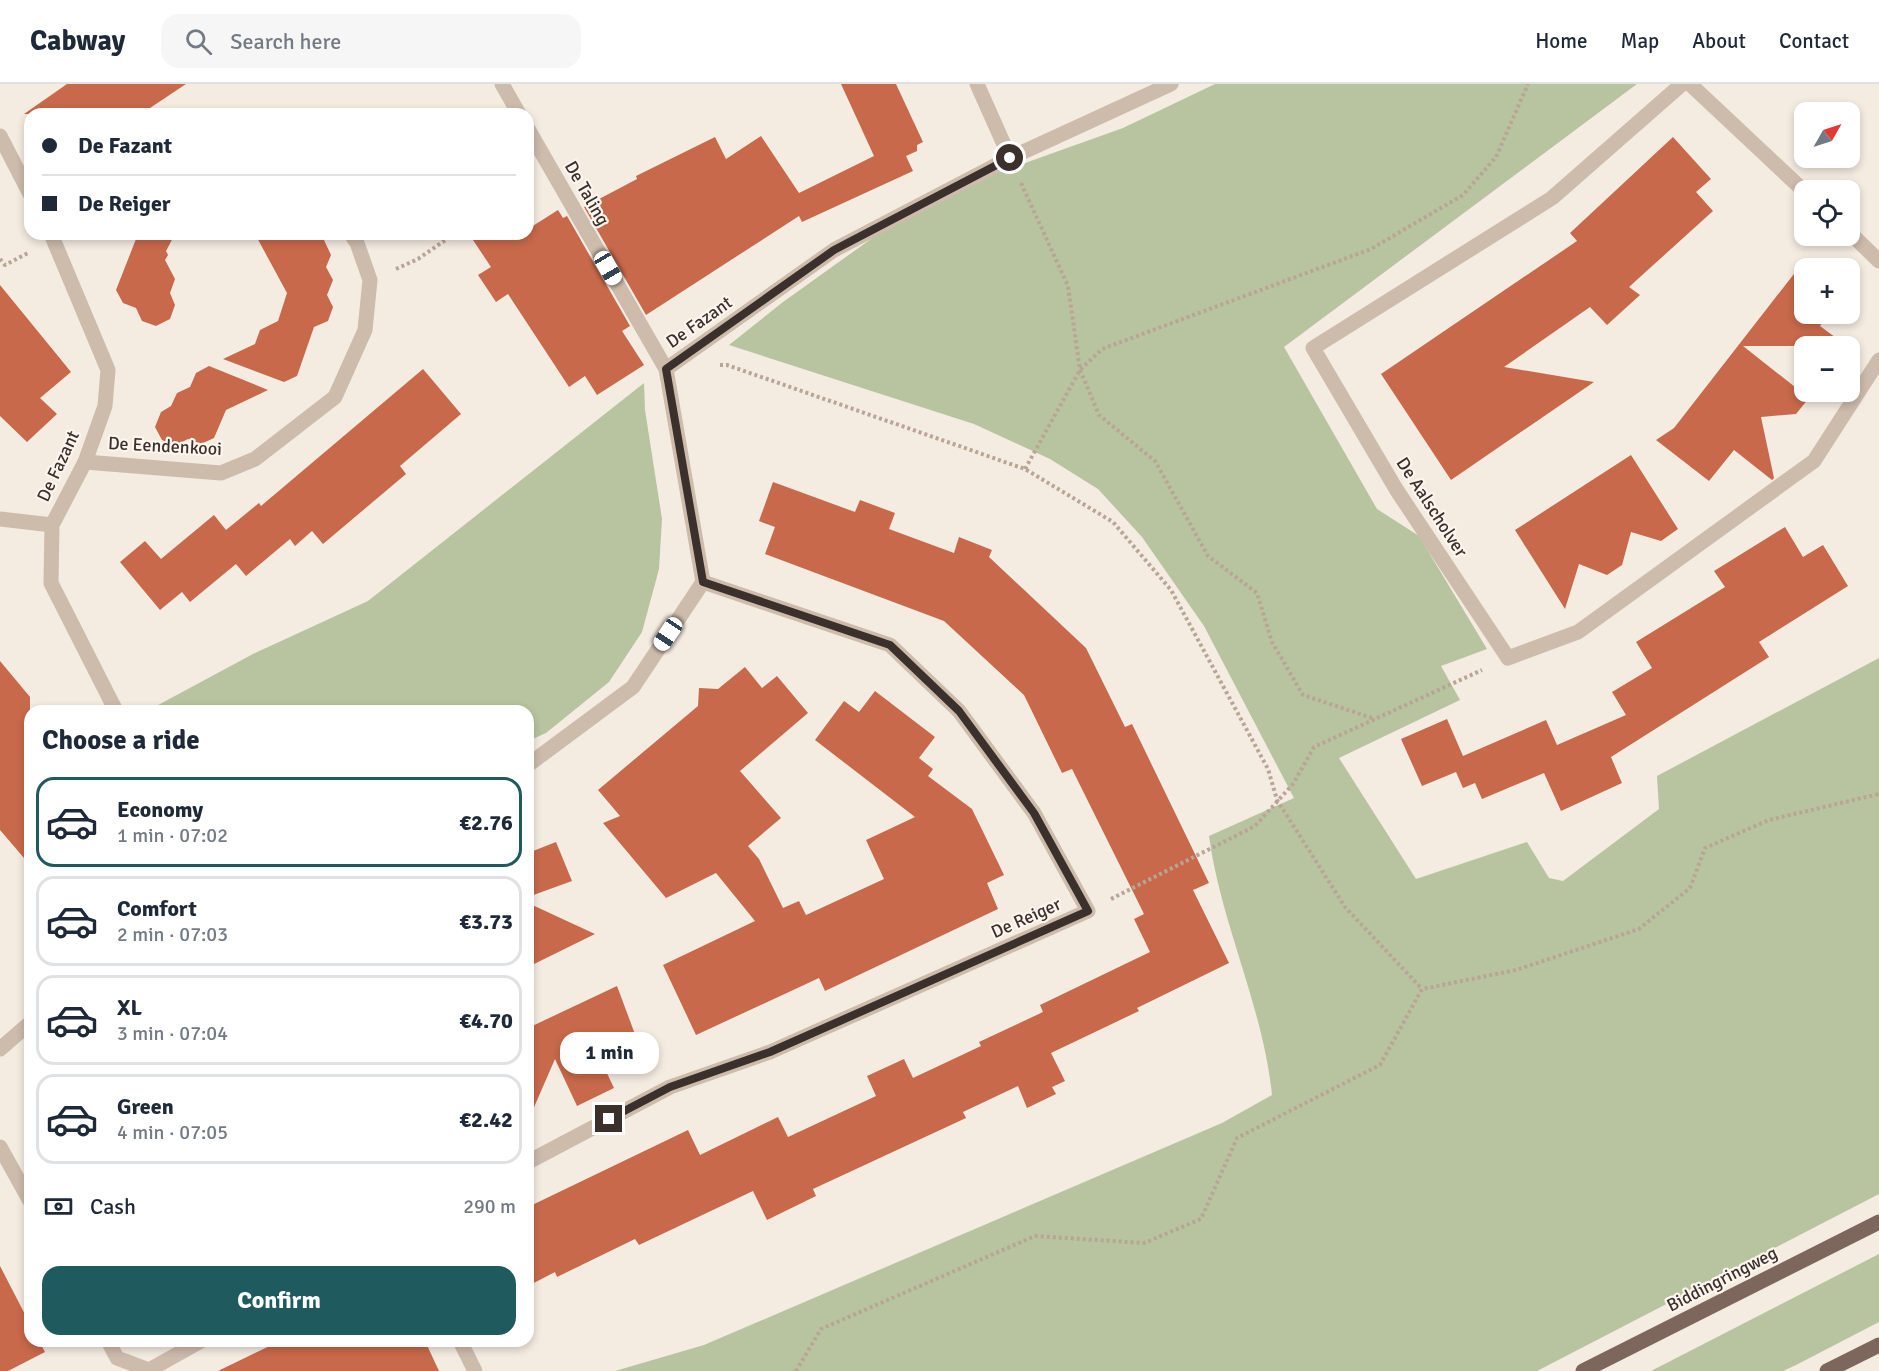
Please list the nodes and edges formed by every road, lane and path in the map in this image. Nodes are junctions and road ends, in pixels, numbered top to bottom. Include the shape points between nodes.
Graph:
1 (502, 84) edge
2 (977, 84) edge
3 (1171, 84) edge
4 (1528, 84) edge
5 (1682, 84) edge
6 (1690, 84) edge
7 (516, 108) edge
8 (0, 136) edge
9 (534, 139) edge
10 (1010, 158) junction
11 (24, 182) edge
12 (1794, 182) edge
13 (57, 240) edge
14 (355, 240) edge
15 (445, 240) edge
16 (1860, 243) edge
17 (1879, 261) edge
18 (370, 280) junction
19 (1879, 360) edge
20 (717, 366) dead end
21 (666, 369) junction
22 (1080, 370) junction
23 (85, 462) junction
24 (1025, 469) junction
25 (0, 519) edge
26 (52, 525) junction
27 (703, 582) junction
28 (1508, 658) junction
29 (113, 705) edge
30 (1375, 719) junction
31 (534, 761) edge
32 (1879, 794) edge
33 (1278, 801) junction
34 (1088, 911) junction
35 (1422, 989) junction
36 (24, 1028) edge
37 (0, 1049) edge
38 (0, 1147) edge
39 (534, 1159) edge
40 (24, 1190) edge
41 (1879, 1222) edge
42 (1879, 1345) edge
43 (111, 1347) edge
44 (190, 1347) edge
45 (463, 1347) edge
46 (475, 1371) edge
47 (796, 1371) edge
48 (1582, 1371) edge
49 (1827, 1371) edge

1 - 7 street
2 - 10 street
3 - 10 street, De Fazant
4 - 22 path via 1497,157 1463,195 1371,249 1102,349
5 - 28 street, De Aalscholver via 1552,198 1313,348 1396,489
6 - 12 street
8 - 11 street
9 - 21 street, De Taling
10 - 21 street, De Fazant via 834,250
10 - 22 path via 1068,286
13 - 23 street, De Fazant via 108,370 105,405
14 - 18 street, De Eendenkooi
15 - 18 path via 418,259
16 - 17 street
18 - 23 street, De Eendenkooi via 365,330 335,397 255,459 221,473
19 - 28 street via 1814,460 1578,632
20 - 24 path via 727,365
21 - 27 street, De Fazant
22 - 24 path
22 - 30 path via 1099,415 1155,461 1208,556 1257,593 1272,642 1303,695
23 - 26 street, De Fazant
24 - 33 path via 1113,522 1171,590 1268,769
25 - 26 street
26 - 29 street, De Fazant via 51,583
27 - 31 street via 633,687
27 - 34 street, De Reiger via 890,645 959,711 1034,813
28 - 30 path
30 - 33 path via 1314,747 1293,784
32 - 35 path via 1769,820 1705,848 1690,888 1639,929 1516,970
33 - 34 path via 1255,826
33 - 35 path via 1345,907
34 - 39 street, De Reiger via 770,1052 670,1087
35 - 47 path via 1380,1065 1237,1138 1201,1219 1143,1243 1035,1236 821,1329
36 - 37 street
38 - 40 street
41 - 48 main road, Biddingringweg
42 - 49 main road
43 - 44 street via 117,1358 149,1370
45 - 46 street

